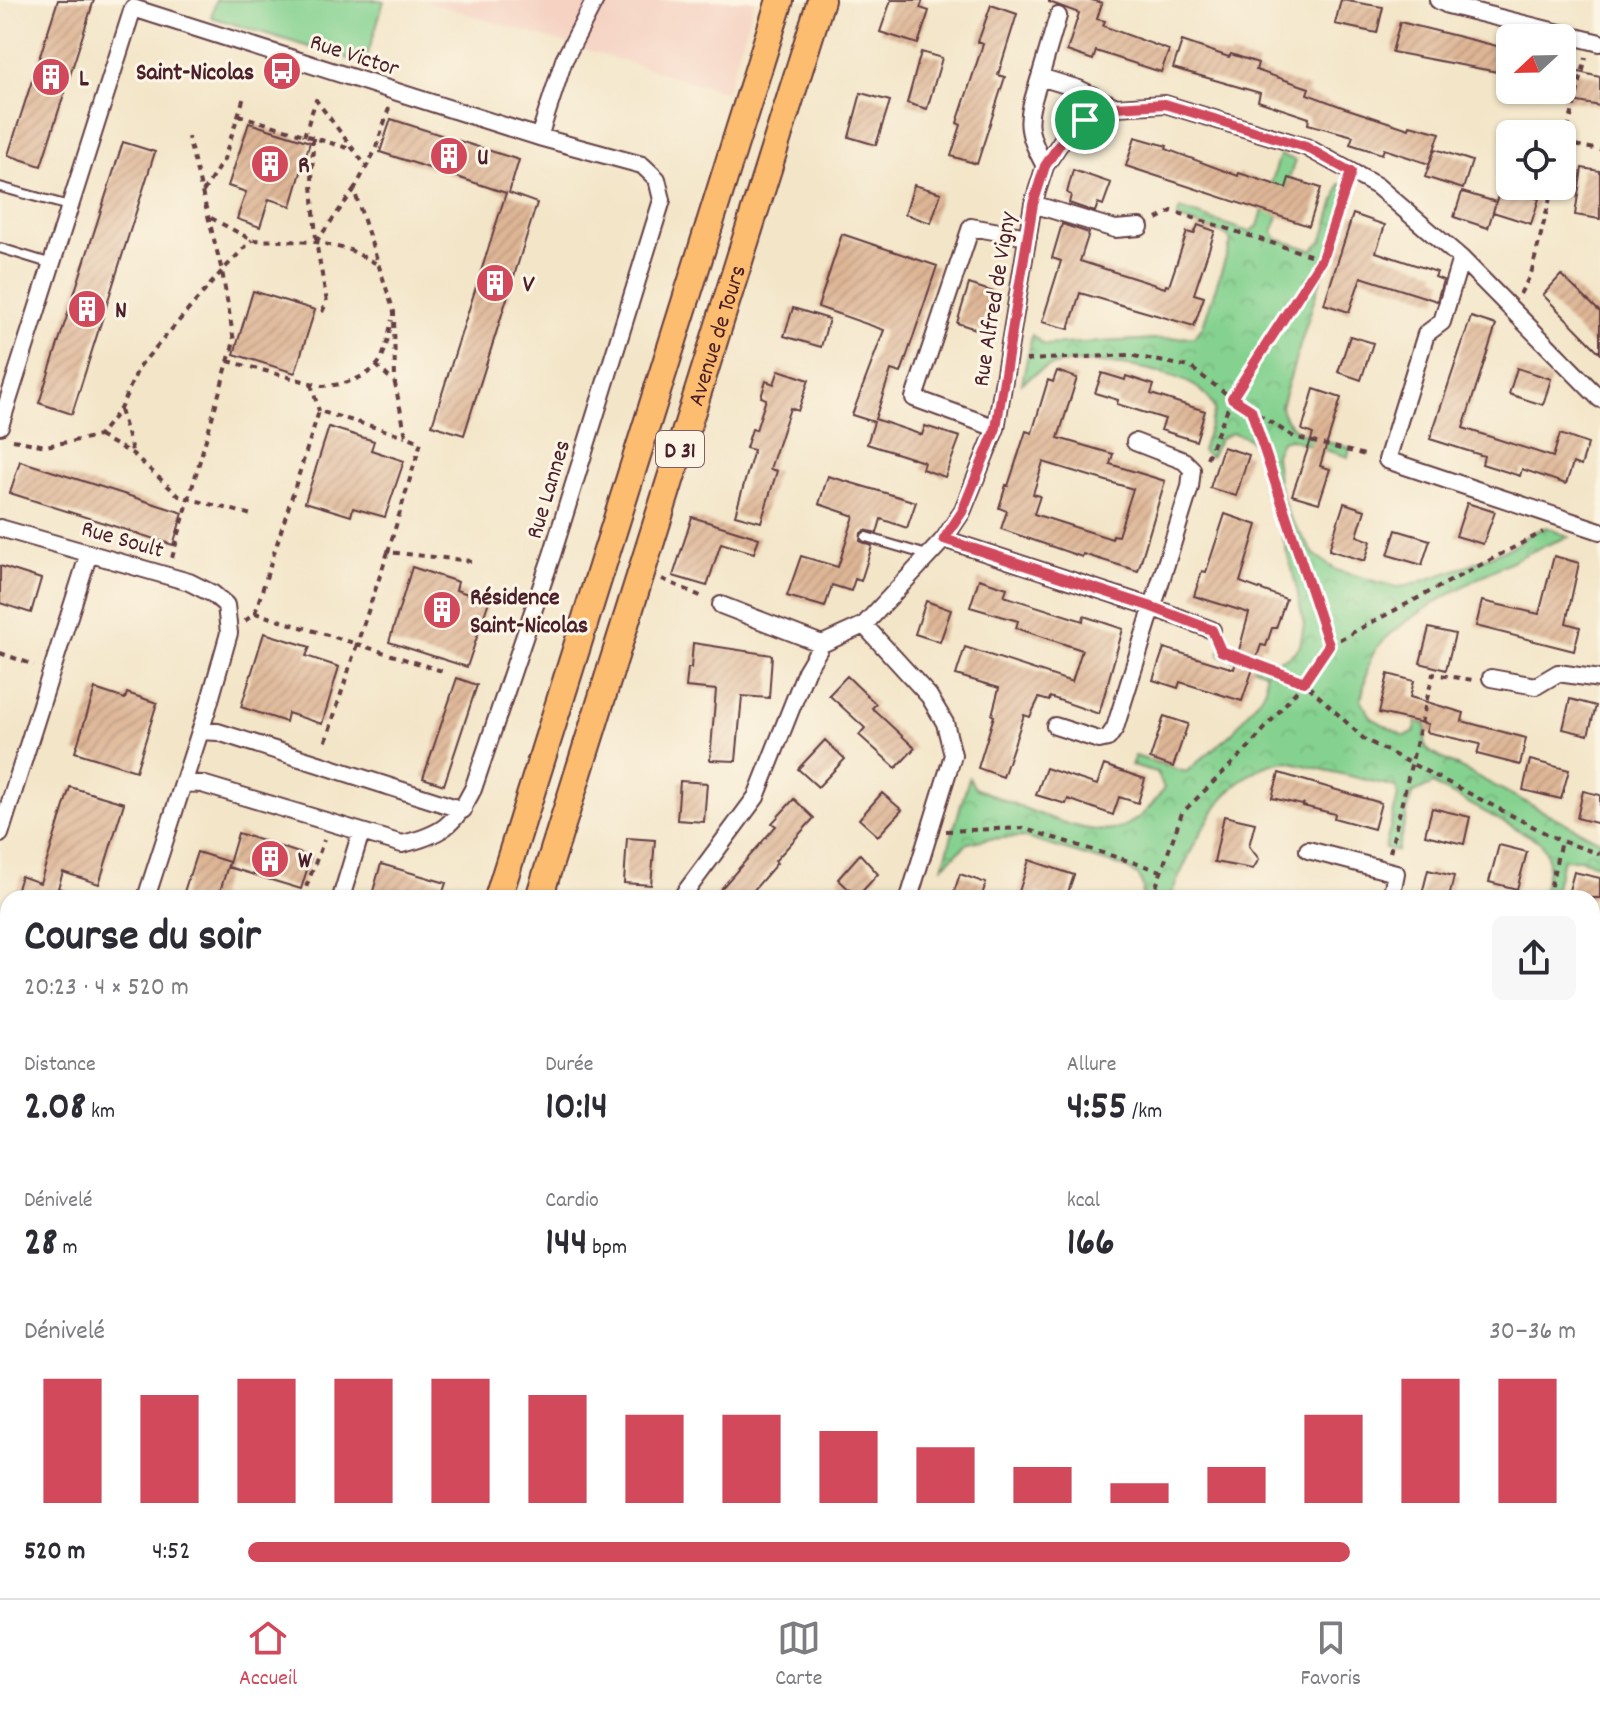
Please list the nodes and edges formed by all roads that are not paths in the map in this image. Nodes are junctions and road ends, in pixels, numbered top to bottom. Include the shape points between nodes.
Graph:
1 (595, 0) edge
2 (780, 0) edge
3 (821, 0) edge
4 (1438, 0) edge
5 (134, 4) edge
6 (1058, 16) dead end
7 (1595, 41) edge
8 (1040, 77) junction
9 (1116, 107) junction
10 (539, 137) junction
11 (1045, 166) junction
12 (657, 179) joint
13 (0, 187) edge
14 (1033, 204) junction
15 (70, 206) junction
16 (1140, 227) road end
17 (1028, 237) junction
18 (0, 248) edge
19 (1461, 258) junction
20 (52, 264) junction
21 (1600, 399) edge
22 (0, 426) edge
23 (996, 428) junction
24 (1135, 442) dead end
25 (0, 528) edge
26 (1600, 531) edge
27 (866, 537) dead end
28 (944, 539) junction
29 (89, 553) junction
30 (929, 556) junction
31 (721, 605) road end
32 (1152, 607) junction
33 (864, 625) junction
34 (1212, 630) road end
35 (822, 644) junction
36 (1491, 678) road end
37 (1600, 679) edge
38 (1055, 726) dead end
39 (201, 731) junction
40 (183, 783) junction
41 (463, 810) junction
42 (361, 832) junction
43 (0, 834) edge
44 (1308, 850) dead end
45 (149, 890) edge
46 (343, 890) edge
47 (501, 890) edge
48 (541, 890) edge
49 (687, 890) edge
50 (912, 890) edge
51 (1393, 890) edge

1 - 10 street via 564,60
2 - 47 main road, Avenue de Tours
3 - 48 main road, Avenue de Tours / D 31
4 - 7 street
5 - 10 street, Rue Victor
5 - 15 street, Rue Victor
6 - 8 street
8 - 9 street
8 - 11 street via 1028,114 1030,137
9 - 11 street, Rue Alfred de Vigny via 1085,120 1063,139
9 - 19 street, Rue Alfred de Vigny via 1165,104 1306,147 1377,186
10 - 12 street, Rue Victor via 642,165
11 - 14 street, Rue Alfred de Vigny
12 - 41 street, Rue Lannes via 662,200 547,569
13 - 15 lane
14 - 16 street via 1115,229
14 - 17 street, Rue Alfred de Vigny
15 - 20 street, Rue Victor
17 - 23 street, Rue Alfred de Vigny
17 - 23 street via 971,227 914,398
18 - 20 lane
19 - 21 street, Rue Alfred de Vigny
19 - 26 street via 1442,322 1426,334 1387,460
20 - 22 street, Rue Victor
23 - 28 street, Rue Alfred de Vigny via 962,512
24 - 32 street via 1192,469
25 - 29 street, Rue Soult
27 - 30 lane
28 - 30 street, Rue Alfred de Vigny
28 - 32 street
29 - 39 street, Rue Soult via 189,582 226,605 229,633
29 - 43 street
30 - 33 street, Rue Alfred de Vigny
31 - 35 street
32 - 34 street
32 - 38 street via 1108,738
33 - 35 street
33 - 50 street via 929,696 945,723 953,755
35 - 49 street via 756,797
36 - 37 street via 1536,686 1558,673
39 - 40 street
39 - 41 street
40 - 42 street, Rue Lannes via 202,784
40 - 45 street
41 - 42 street, Rue Lannes via 434,837 402,844
42 - 46 street
44 - 51 street via 1396,873

